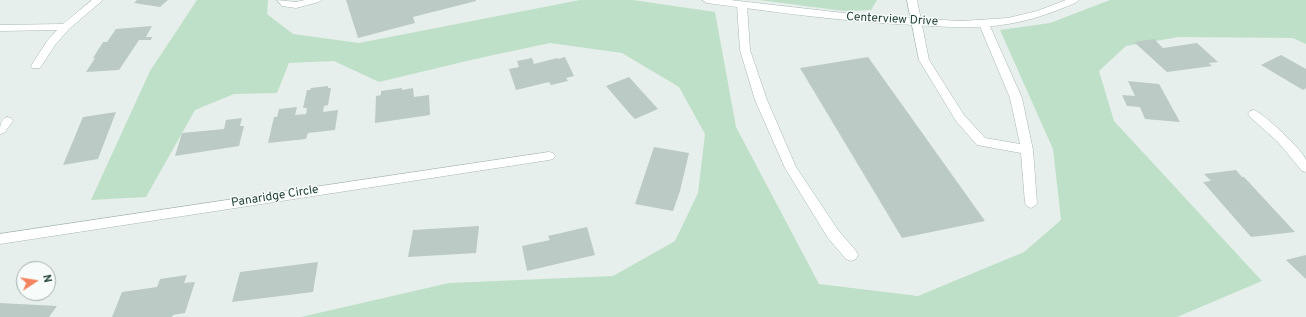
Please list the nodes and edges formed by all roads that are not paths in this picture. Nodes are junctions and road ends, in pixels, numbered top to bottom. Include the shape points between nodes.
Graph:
1 (98, 0) edge
2 (282, 0) edge
3 (316, 0) edge
4 (707, 0) edge
5 (912, 0) edge
6 (1074, 0) edge
7 (742, 4) junction
8 (917, 22) junction
9 (984, 24) junction
10 (65, 27) junction
11 (0, 28) edge
12 (36, 66) dead end
13 (1254, 114) dead end
14 (1026, 150) junction
15 (550, 156) dead end
16 (1306, 168) edge
17 (1031, 203) dead end
18 (0, 239) edge
19 (851, 256) dead end

1 - 10 street
2 - 3 street via 286,4 296,5
4 - 7 street, Centerview Drive
5 - 8 street
6 - 9 street, Centerview Drive via 1019,19
7 - 8 street, Centerview Drive via 848,18
7 - 19 street via 744,50 761,100 791,168 833,234
8 - 9 street, Centerview Drive
8 - 14 street via 924,60 960,118 981,142
9 - 14 street via 1016,98
10 - 11 street
10 - 12 street
13 - 16 street via 1279,135
14 - 17 street
15 - 18 street, Panaridge Circle

